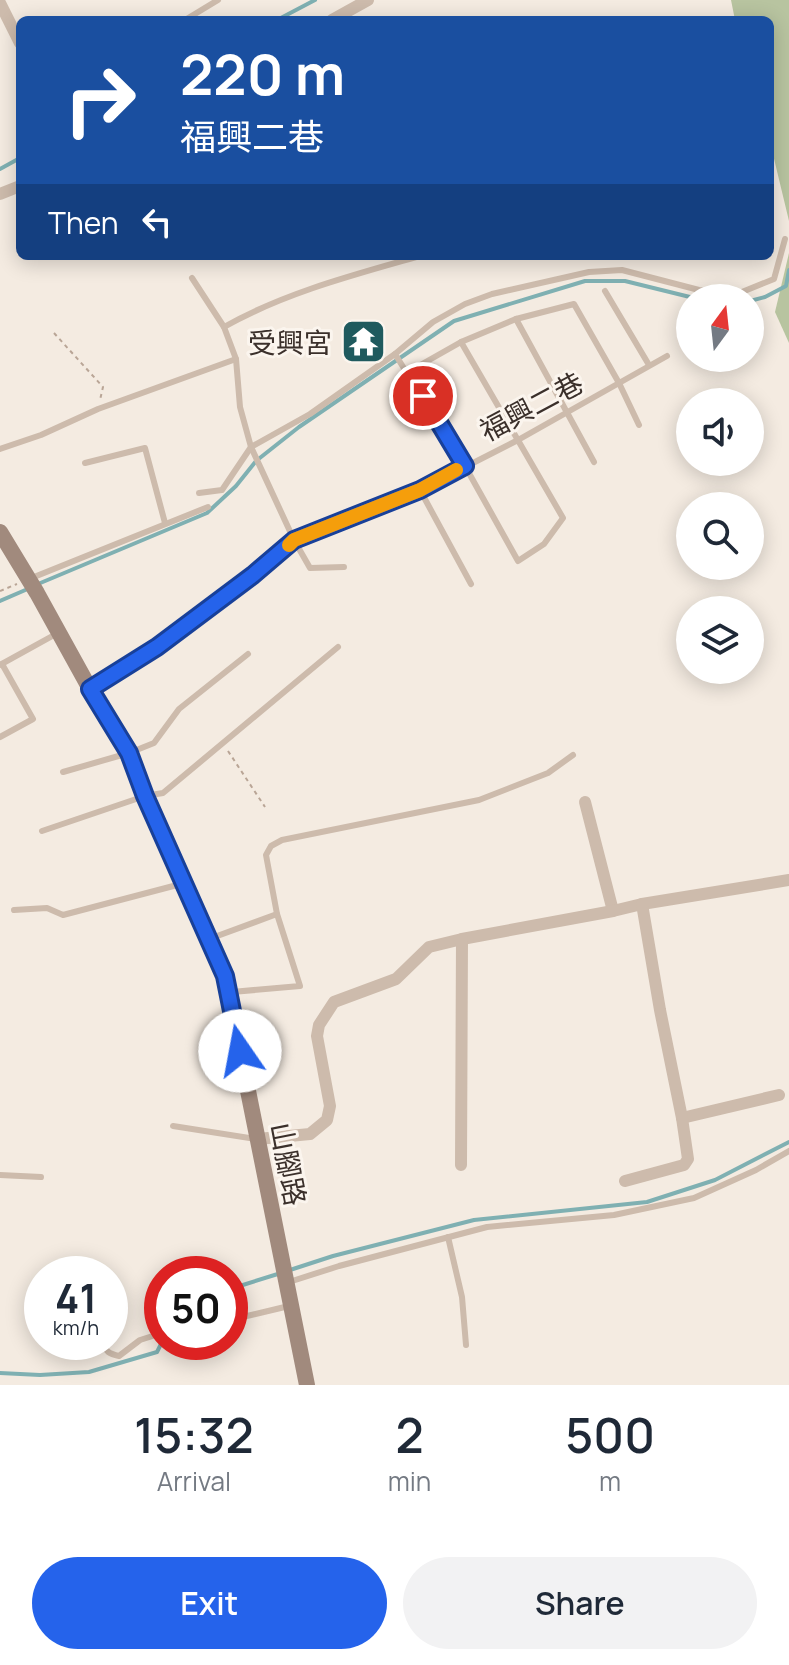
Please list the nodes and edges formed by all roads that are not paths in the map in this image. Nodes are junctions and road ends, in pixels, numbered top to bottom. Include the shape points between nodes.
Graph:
1 (218, 0) edge
2 (368, 0) edge
3 (0, 3) edge
4 (192, 16) edge
5 (339, 16) edge
6 (16, 35) edge
7 (785, 239) dead end
8 (406, 260) edge
9 (192, 278) dead end
10 (605, 291) dead end
11 (516, 319) junction
12 (224, 327) junction
13 (461, 342) junction
14 (395, 354) junction
15 (667, 356) dead end
16 (236, 359) junction
17 (649, 365) junction
18 (408, 372) junction
19 (619, 383) junction
20 (567, 411) junction
21 (639, 425) dead end
22 (518, 440) junction
23 (251, 447) junction
24 (0, 449) edge
25 (594, 462) dead end
26 (85, 463) dead end
27 (465, 466) junction
28 (420, 490) junction
29 (199, 493) dead end
30 (208, 507) dead end
31 (165, 523) junction
32 (0, 532) edge
33 (294, 540) junction
34 (344, 567) dead end
35 (471, 584) dead end
36 (33, 586) junction
37 (59, 633) junction
38 (338, 647) dead end
39 (248, 654) dead end
40 (1, 665) edge
41 (90, 689) junction
42 (0, 737) edge
43 (129, 753) junction
44 (573, 755) dead end
45 (63, 772) dead end
46 (145, 796) junction
47 (585, 802) dead end
48 (42, 831) dead end
49 (789, 880) edge
50 (184, 884) junction
51 (642, 904) junction
52 (14, 910) dead end
53 (613, 911) junction
54 (277, 914) junction
55 (208, 939) junction
56 (462, 939) junction
57 (228, 992) junction
58 (779, 1095) dead end
59 (682, 1118) junction
60 (173, 1126) dead end
61 (258, 1139) junction
62 (789, 1151) edge
63 (461, 1165) dead end
64 (0, 1175) edge
65 (41, 1177) dead end
66 (625, 1181) dead end
67 (448, 1237) junction
68 (287, 1282) junction
69 (292, 1305) junction
70 (248, 1316) edge
71 (466, 1345) dead end
72 (307, 1385) edge

1 - 4 lane
2 - 5 street
3 - 6 street
7 - 14 lane via 774,279 737,294 622,270 589,272 465,304
8 - 12 lane via 342,278
9 - 12 lane
10 - 17 lane
11 - 13 lane
11 - 19 lane via 574,304
11 - 20 lane
12 - 16 lane
13 - 18 lane
13 - 22 lane
14 - 18 lane
14 - 23 lane via 310,414
15 - 17 lane, 福興二巷
16 - 23 lane via 240,407
16 - 24 lane
17 - 19 lane, 福興二巷
18 - 27 lane
19 - 20 lane, 福興二巷
19 - 21 lane
20 - 22 lane, 福興二巷
20 - 25 lane
22 - 27 lane, 福興二巷
22 - 27 lane via 563,518 544,544 518,561
23 - 29 lane via 222,490
23 - 33 lane
26 - 31 lane via 145,448
27 - 28 lane, 福興二巷
28 - 33 lane, 福興二巷
28 - 35 lane
30 - 31 lane
31 - 36 lane
32 - 36 main road, 山腳路
33 - 34 lane via 310,568
33 - 41 lane, 福興二巷 via 157,647
36 - 37 main road, 山腳路
37 - 40 lane
37 - 41 main road, 山腳路
38 - 46 lane via 163,793
39 - 43 lane via 179,709 154,743
40 - 42 lane via 33,719
41 - 43 main road, 山腳路
43 - 45 lane
43 - 46 main road, 山腳路
44 - 54 lane via 548,773 479,800 282,840 266,855
46 - 48 lane
46 - 50 main road, 山腳路
47 - 53 street
49 - 51 street
50 - 52 lane via 63,915 47,908
50 - 55 main road, 山腳路
51 - 53 street
51 - 59 street
53 - 56 street
54 - 55 lane
54 - 57 lane via 300,986
55 - 57 main road, 山腳路
56 - 61 street via 429,947 396,979 334,1002 317,1036 330,1106 327,1120 310,1134
56 - 63 street
57 - 61 main road, 山腳路
58 - 59 street
59 - 66 street via 688,1159 684,1165
60 - 61 lane
61 - 68 main road, 山腳路
62 - 67 lane via 694,1198 614,1215 487,1227
64 - 65 lane
67 - 68 lane
67 - 71 lane
68 - 69 main road
69 - 70 lane
69 - 72 main road

